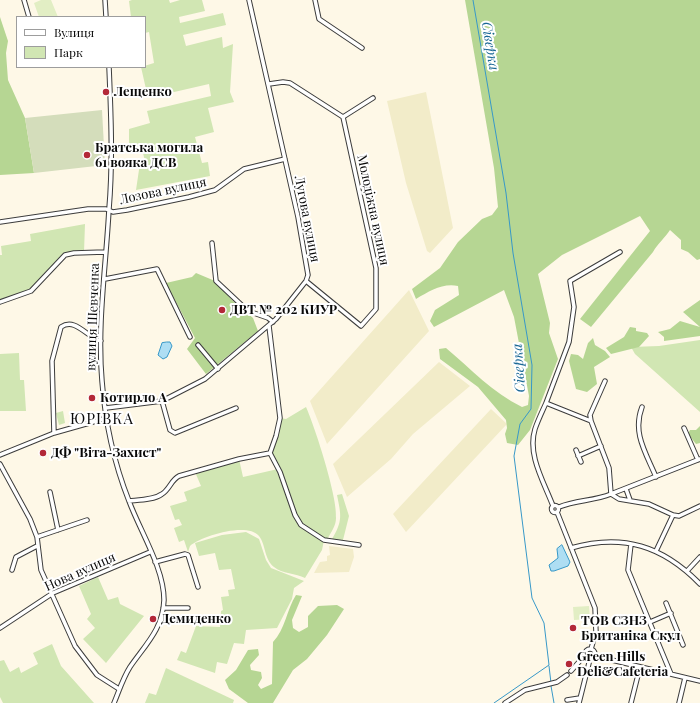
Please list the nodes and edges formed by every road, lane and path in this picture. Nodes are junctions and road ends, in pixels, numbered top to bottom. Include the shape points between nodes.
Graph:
1 (24, 0) edge
2 (106, 0) edge
3 (249, 0) edge
4 (315, 0) edge
5 (29, 16) edge
6 (106, 16) edge
7 (362, 48) dead end
8 (109, 68) edge
9 (269, 84) junction
10 (373, 98) dead end
11 (343, 117) junction
12 (284, 159) junction
13 (109, 210) junction
14 (0, 222) edge
15 (212, 243) dead end
16 (105, 252) junction
17 (620, 252) dead end
18 (105, 279) junction
19 (306, 281) junction
20 (0, 302) edge
21 (273, 322) junction
22 (269, 326) junction
23 (190, 337) dead end
24 (101, 341) junction
25 (198, 345) dead end
26 (218, 369) junction
27 (605, 381) dead end
28 (162, 401) junction
29 (546, 403) junction
30 (642, 407) dead end
31 (106, 408) junction
32 (236, 408) dead end
33 (107, 418) junction
34 (591, 421) junction
35 (684, 428) dead end
36 (54, 433) junction
37 (601, 446) junction
38 (576, 450) dead end
39 (270, 453) junction
40 (0, 455) edge
41 (578, 456) junction
42 (699, 459) edge
43 (581, 462) dead end
44 (0, 464) edge
45 (656, 477) junction
46 (626, 489) junction
47 (50, 492) dead end
48 (611, 494) junction
49 (630, 500) junction
50 (129, 502) junction
51 (553, 506) junction
52 (700, 506) edge
53 (559, 507) junction
54 (557, 512) junction
55 (673, 515) junction
56 (87, 520) dead end
57 (58, 530) junction
58 (37, 537) junction
59 (631, 544) junction
60 (359, 545) dead end
61 (37, 546) junction
62 (571, 548) junction
63 (656, 551) junction
64 (150, 552) junction
65 (700, 557) edge
66 (155, 562) junction
67 (12, 570) dead end
68 (687, 571) junction
69 (700, 584) edge
70 (198, 586) dead end
71 (53, 593) junction
72 (666, 603) dead end
73 (163, 608) junction
74 (188, 608) dead end
75 (671, 613) junction
76 (650, 622) junction
77 (0, 624) edge
78 (5, 624) junction
79 (0, 628) edge
80 (684, 645) dead end
81 (591, 649) junction
82 (585, 655) junction
83 (595, 656) junction
84 (590, 660) junction
85 (640, 667) junction
86 (571, 671) dead end
87 (671, 674) junction
88 (567, 675) dead end
89 (685, 678) junction
90 (700, 681) edge
91 (119, 689) junction
92 (580, 698) junction
93 (567, 700) dead end
94 (114, 703) edge
95 (505, 703) edge
96 (579, 703) edge
97 (631, 703) edge
98 (679, 703) edge

1 - 5 street
2 - 6 street
3 - 9 street, Лугова вулиця
4 - 7 street via 319,19
8 - 13 street, вулиця Шевченка
9 - 11 street via 290,83
9 - 12 street, Лугова вулиця
10 - 11 street
11 - 19 street, Молодіжна вулиця via 376,268 376,310 361,326
12 - 13 street, Лозова вулиця via 244,169 215,190 127,210
12 - 19 street, Лугова вулиця via 308,275
13 - 14 street, Лозова вулиця via 88,209
13 - 16 street, вулиця Шевченка
15 - 21 street via 216,281 248,311
16 - 18 street, вулиця Шевченка
16 - 20 street via 65,255 31,291
17 - 29 street via 570,281 574,307 569,342
18 - 23 street via 157,269
18 - 24 street, вулиця Шевченка
19 - 21 street, Лугова вулиця
21 - 22 street, Лугова вулиця
22 - 26 street, Лугова вулиця
22 - 39 street via 280,418
24 - 31 street, вулиця Шевченка via 102,382
24 - 36 street via 93,339 77,325 65,324 61,327 52,362
25 - 26 street
26 - 28 street, Лугова вулиця via 205,380
27 - 34 street via 590,415
28 - 31 street, Лугова вулиця
28 - 32 street via 170,430 175,433
29 - 34 street
29 - 51 street via 535,430 533,445 534,458
30 - 45 street via 638,429
31 - 33 street, вулиця Шевченка
33 - 36 street
33 - 50 street, вулиця Шевченка via 114,454
34 - 37 street
35 - 42 street
36 - 40 street
37 - 41 street
37 - 48 street via 609,468
38 - 41 street
39 - 50 street via 179,476 173,479 163,494
39 - 60 street via 301,525 324,540
41 - 43 street
42 - 45 street
44 - 58 street
45 - 46 street
46 - 48 street
46 - 49 street
47 - 57 street
48 - 49 street via 619,499
48 - 53 street
49 - 55 street via 649,504
50 - 64 street, вулиця Шевченка
51 - 53 street
51 - 54 street via 552,510
52 - 55 street via 678,516
53 - 54 street
54 - 62 street
55 - 63 street
56 - 57 street
57 - 58 street
58 - 61 street
59 - 62 street via 597,542
59 - 63 street
59 - 76 street via 628,570
61 - 67 street via 16,557
61 - 71 street via 41,570
62 - 81 street via 595,608 596,628
63 - 68 street
64 - 66 street, вулиця Шевченка
64 - 71 street, Нова вулиця
65 - 68 street
66 - 70 street via 188,555
66 - 73 street, вулиця Шевченка via 163,593
68 - 69 street
71 - 78 street, Нова вулиця
71 - 91 street via 75,646 98,675
72 - 75 street
73 - 74 street
73 - 91 street, вулиця Шевченка via 156,632 130,667
75 - 76 street
75 - 80 street
76 - 87 street
77 - 78 street
78 - 79 street
81 - 82 street
81 - 83 street
82 - 84 street
82 - 86 street
83 - 84 street
83 - 85 street
84 - 92 street
85 - 87 street
85 - 97 street
87 - 89 street
88 - 95 street via 557,682 525,690
89 - 90 street
89 - 98 street
91 - 94 street, вулиця Шевченка
92 - 93 street
92 - 96 street

